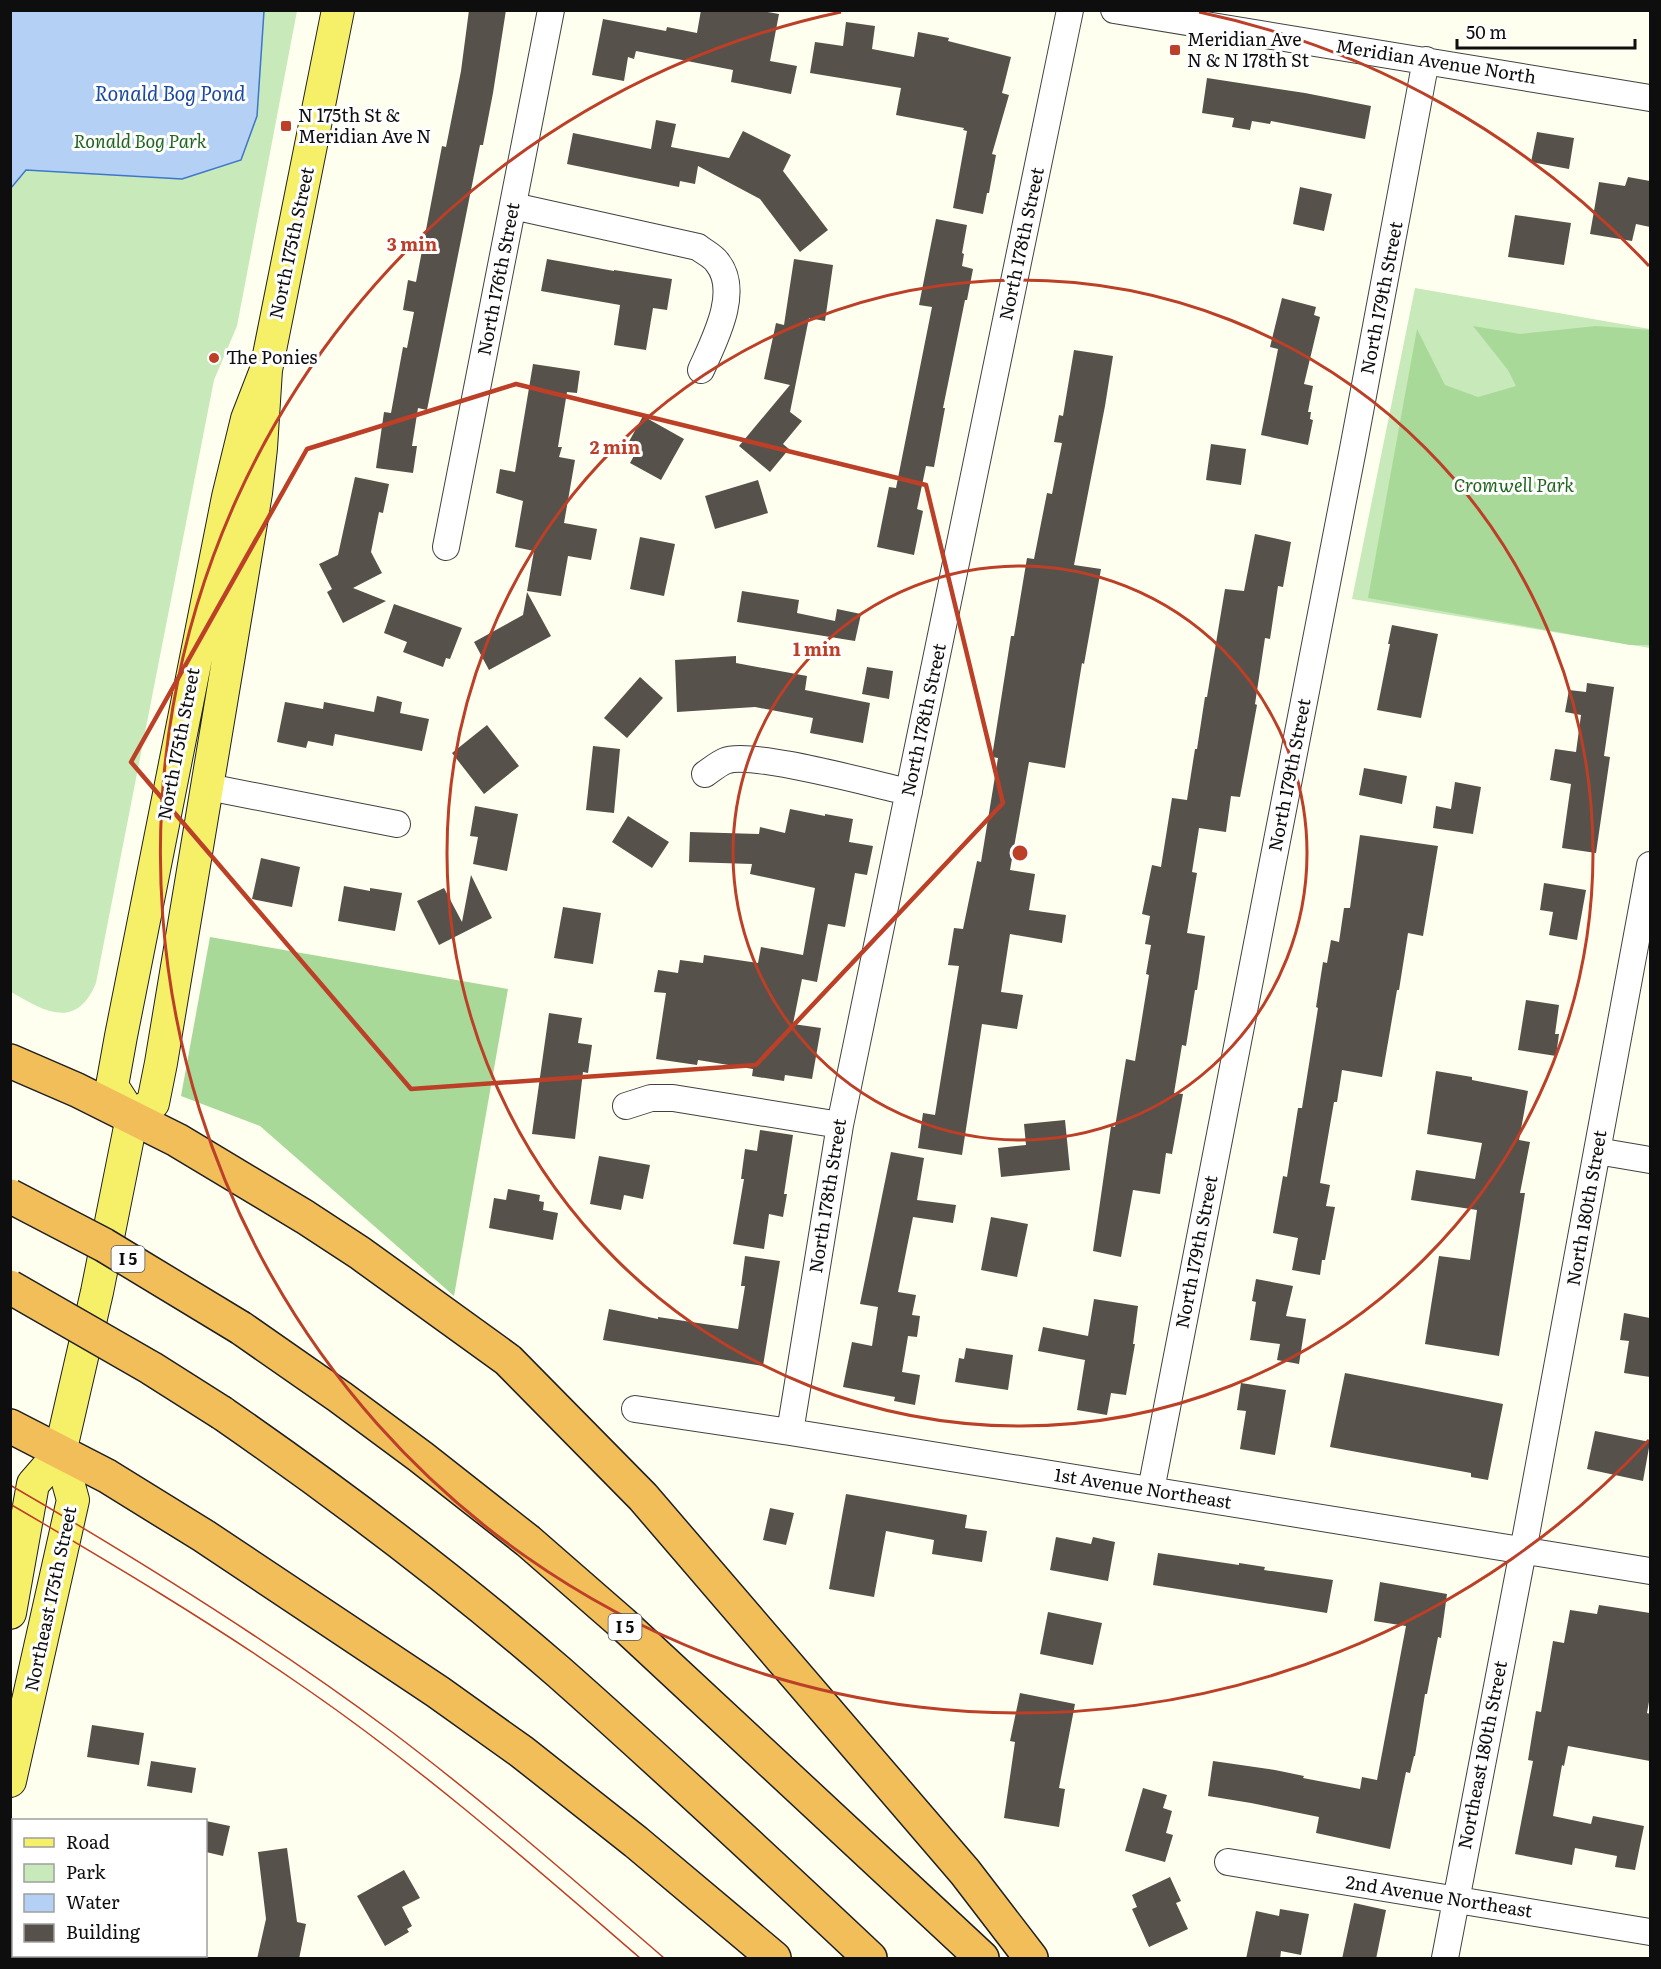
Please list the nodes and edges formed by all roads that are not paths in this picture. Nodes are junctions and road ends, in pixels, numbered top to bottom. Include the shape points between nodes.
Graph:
1 (338, 10) edge
2 (551, 10) edge
3 (1070, 10) edge
4 (1114, 10) edge
5 (1426, 60) junction
6 (1650, 98) edge
7 (513, 206) junction
8 (266, 370) junction
9 (701, 370) dead end
10 (446, 547) dead end
11 (705, 774) dead end
12 (208, 788) junction
13 (909, 792) junction
14 (397, 824) dead end
15 (1650, 865) edge
16 (10, 1061) edge
17 (626, 1106) dead end
18 (132, 1117) junction
19 (840, 1125) junction
20 (1597, 1151) junction
21 (1650, 1160) edge
22 (10, 1196) edge
23 (10, 1287) edge
24 (635, 1409) dead end
25 (10, 1426) edge
26 (790, 1432) junction
27 (60, 1453) junction
28 (1151, 1490) junction
29 (1523, 1551) junction
30 (1650, 1571) edge
31 (10, 1613) edge
32 (10, 1782) edge
33 (1228, 1862) dead end
34 (1455, 1899) junction
35 (1650, 1932) edge
36 (774, 1959) edge
37 (870, 1959) edge
38 (982, 1959) edge
39 (1032, 1959) edge
40 (1445, 1959) edge

1 - 8 main road, North 175th Street
2 - 7 street, North 176th Street
3 - 13 street, North 178th Street
4 - 5 street, Meridian Avenue North
5 - 6 street, Meridian Avenue North
5 - 28 street, North 179th Street
7 - 9 street via 698,247 718,262 727,284 724,317
7 - 10 street, North 176th Street
8 - 12 main road, North 175th Street via 256,493
8 - 18 main road, North 175th Street via 234,468 112,1086
11 - 13 street via 725,761 770,761
12 - 14 street
12 - 18 main road, North 175th Street via 153,1103
13 - 19 street, North 178th Street
15 - 20 street, North 180th Street
16 - 18 highway
17 - 19 street via 651,1098 673,1098
18 - 27 main road, Northeast 175th Street
18 - 39 highway via 177,1140 360,1253 508,1360 643,1497 965,1872
19 - 26 street, North 178th Street
20 - 21 street
20 - 29 street, North 180th Street
22 - 38 highway, I 5, bridge via 104,1245 241,1328 412,1450 528,1541 622,1623
23 - 37 highway, bridge via 141,1361 222,1413 348,1503 457,1588 558,1672
24 - 26 street, 1st Avenue Northeast
25 - 27 highway
26 - 28 street, 1st Avenue Northeast
27 - 31 main road, Northeast 175th Street via 33,1484
27 - 32 main road, Northeast 175th Street via 74,1500
27 - 36 highway via 107,1476 204,1536 438,1692 636,1842
28 - 29 street, 1st Avenue Northeast
29 - 30 street, 1st Avenue Northeast
29 - 34 street, Northeast 180th Street
33 - 34 street, 2nd Avenue Northeast
34 - 35 street, 2nd Avenue Northeast
34 - 40 street, Northeast 180th Street

